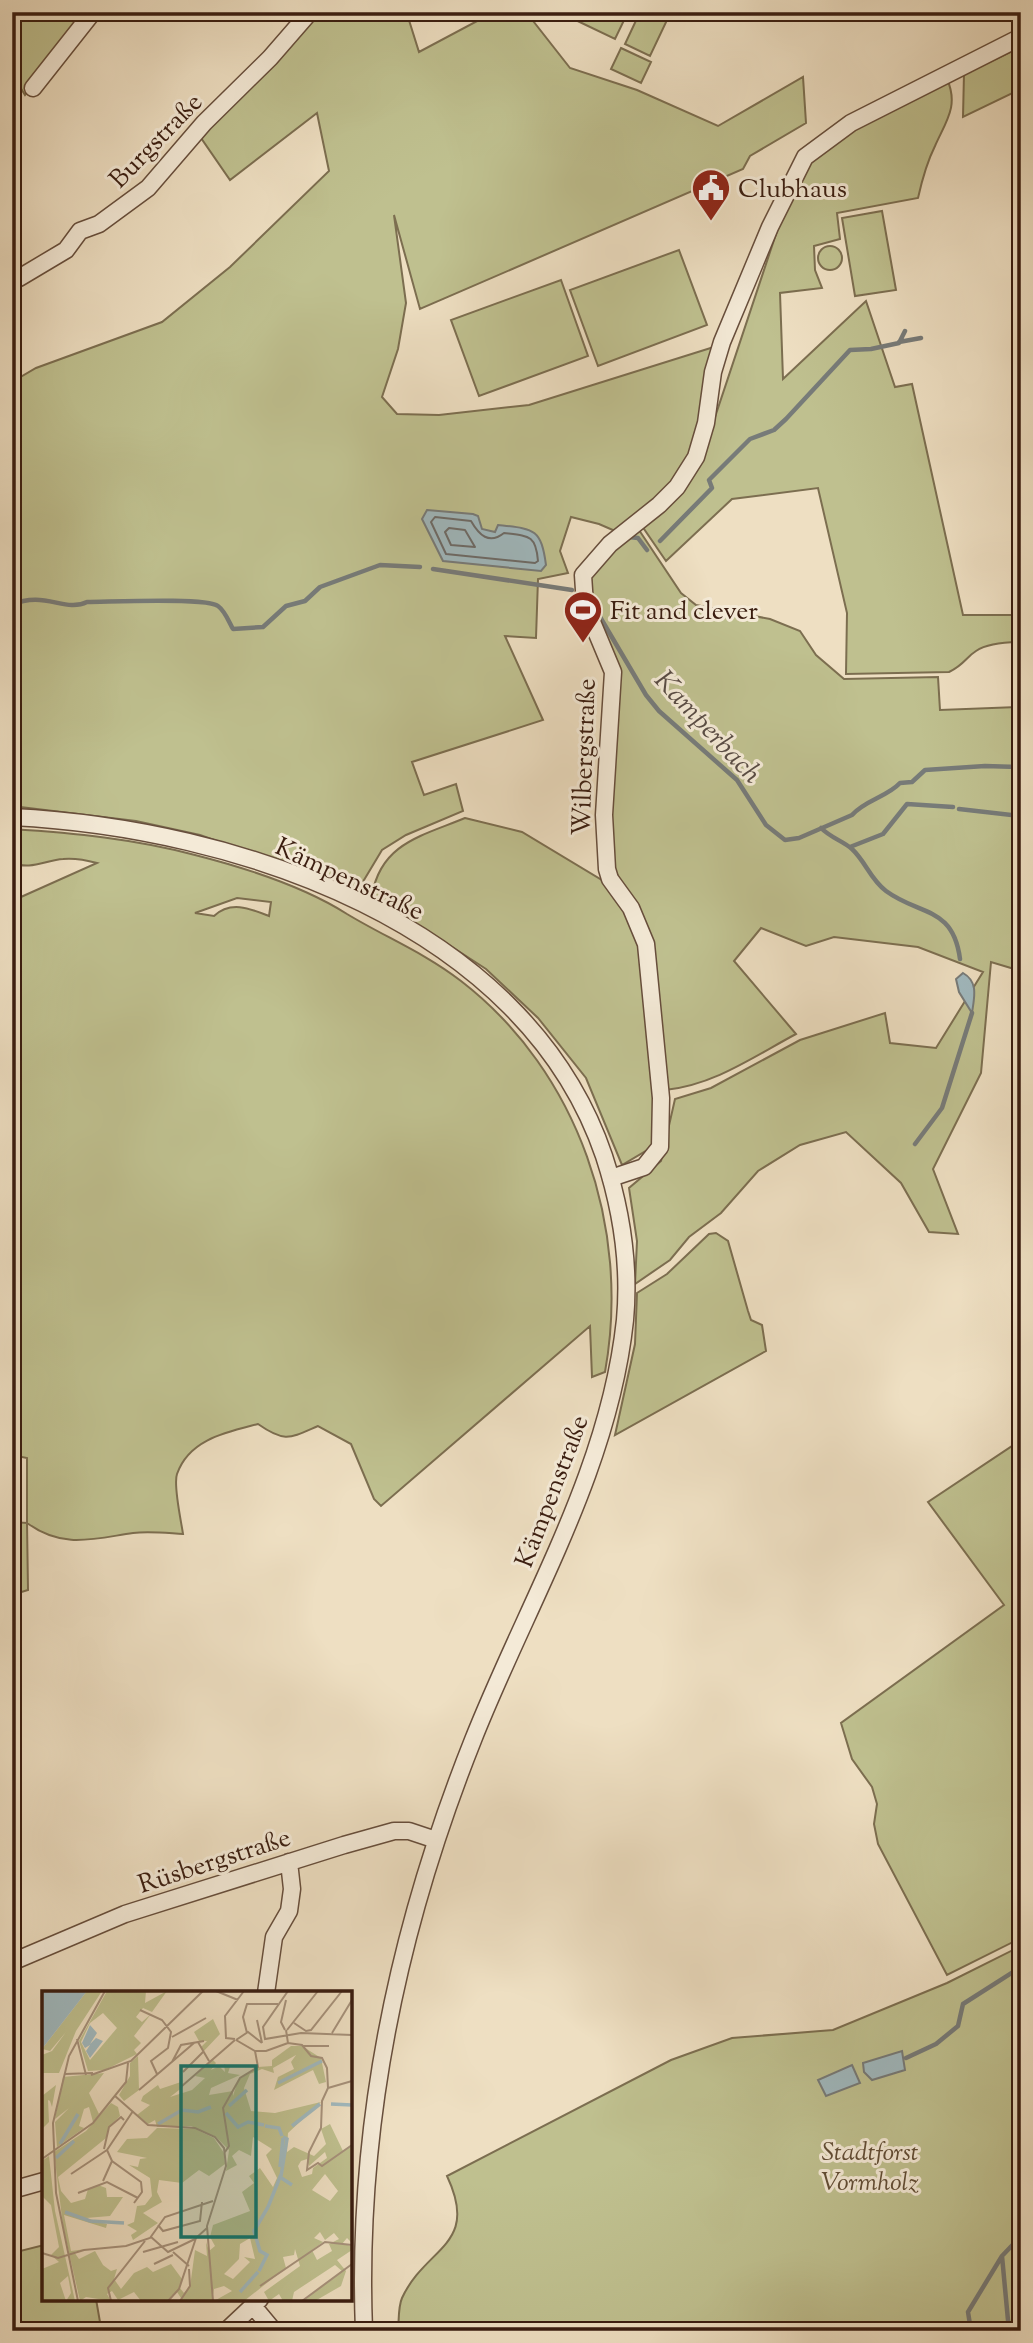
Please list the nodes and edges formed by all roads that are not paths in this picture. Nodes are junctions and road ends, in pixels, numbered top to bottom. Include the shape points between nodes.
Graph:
1 (93, 12) edge
2 (310, 12) edge
3 (1021, 37) edge
4 (33, 88) dead end
5 (19, 278) dead end
6 (12, 817) edge
7 (611, 1178) junction
8 (436, 1840) junction
9 (289, 1862) junction
10 (12, 1962) edge
11 (266, 1991) edge
12 (42, 2182) edge
13 (12, 2190) edge
14 (365, 2214) junction
15 (352, 2223) edge
16 (257, 2303) edge
17 (226, 2331) edge
18 (274, 2331) edge
19 (364, 2331) edge

1 - 4 street
2 - 5 street, Burgstraße via 148,188 99,224 80,231 66,250
3 - 7 street, Wilbergstraße via 851,123 805,157 722,342 696,457 659,505 610,544 583,575 584,605 613,673 604,815 607,869 646,944 661,1098 660,1147 644,1167
6 - 7 street, Kämpenstraße via 132,828 199,843 330,890 421,937 479,978 520,1016 551,1054 588,1114
7 - 8 street, Kämpenstraße via 620,1214 626,1294 607,1418 568,1526 473,1738
8 - 9 street, Rüsbergstraße via 394,1831
8 - 14 street, Kämpenstraße via 385,2035
9 - 10 street, Rüsbergstraße via 125,1914
9 - 11 street via 289,1912 274,1937
12 - 13 street
14 - 15 street
14 - 19 street, Kämpenstraße
16 - 17 street
16 - 18 street

